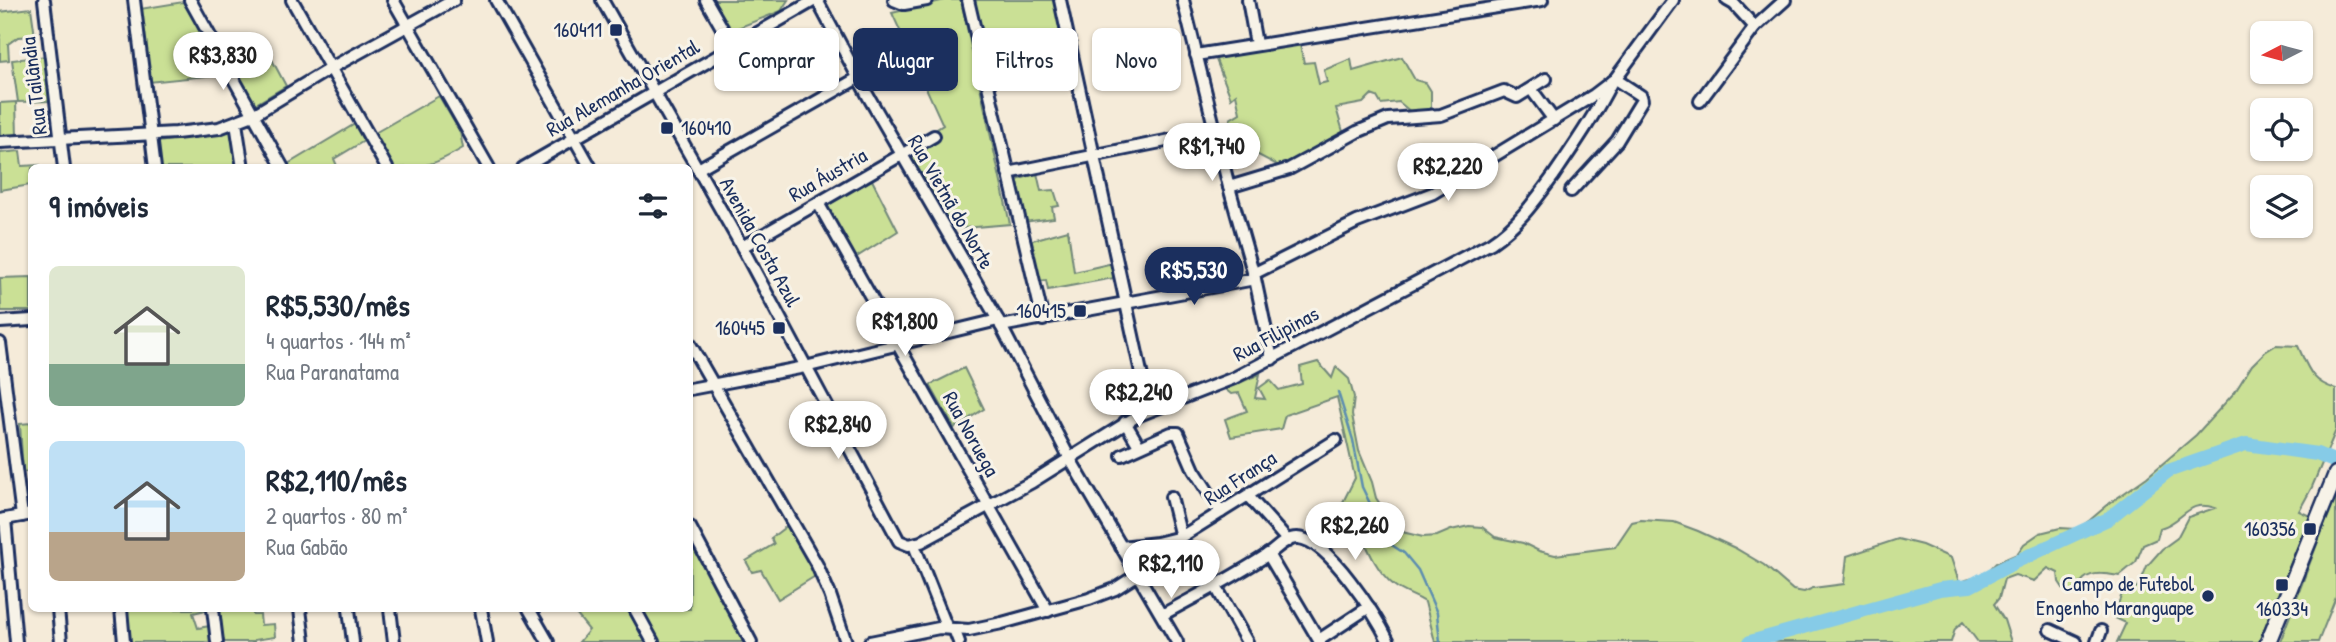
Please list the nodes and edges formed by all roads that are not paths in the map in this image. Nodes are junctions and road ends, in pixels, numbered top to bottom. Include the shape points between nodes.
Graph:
1 (44, 0) edge
2 (134, 0) edge
3 (190, 0) edge
4 (292, 0) edge
5 (393, 0) edge
6 (454, 0) edge
7 (496, 0) edge
8 (602, 0) edge
9 (706, 0) edge
10 (816, 0) edge
11 (894, 0) edge
12 (927, 0) edge
13 (968, 0) edge
14 (1060, 0) edge
15 (1183, 0) edge
16 (1248, 0) edge
17 (1541, 0) edge
18 (1673, 0) edge
19 (1727, 0) edge
20 (1785, 0) edge
21 (408, 26) junction
22 (1755, 27) junction
23 (722, 28) edge
24 (767, 28) edge
25 (1256, 44) junction
26 (1196, 55) junction
27 (714, 58) edge
28 (331, 68) junction
29 (853, 69) edge
30 (1546, 79) dead end
31 (1613, 80) junction
32 (853, 81) edge
33 (1531, 89) junction
34 (866, 91) edge
35 (655, 93) junction
36 (1700, 101) dead end
37 (253, 115) junction
38 (1554, 120) junction
39 (236, 122) junction
40 (1214, 131) junction
41 (151, 134) junction
42 (934, 136) dead end
43 (573, 137) junction
44 (60, 138) junction
45 (0, 142) edge
46 (902, 154) junction
47 (1095, 155) junction
48 (63, 164) edge
49 (155, 164) edge
50 (242, 164) edge
51 (282, 164) edge
52 (385, 164) edge
53 (487, 164) edge
54 (529, 164) edge
55 (589, 164) edge
56 (698, 169) junction
57 (1008, 173) junction
58 (1229, 187) junction
59 (1571, 191) dead end
60 (818, 203) junction
61 (742, 247) junction
62 (1254, 277) junction
63 (1127, 304) junction
64 (28, 320) edge
65 (1043, 320) junction
66 (0, 322) edge
67 (999, 323) junction
68 (0, 343) edge
69 (898, 344) junction
70 (693, 349) edge
71 (1272, 359) junction
72 (805, 367) junction
73 (712, 384) junction
74 (693, 388) edge
75 (1149, 409) junction
76 (1125, 422) junction
77 (1336, 440) dead end
78 (1139, 446) junction
79 (1122, 455) dead end
80 (1070, 459) junction
81 (2336, 474) edge
82 (1248, 496) junction
83 (1171, 497) dead end
84 (988, 507) junction
85 (1222, 512) junction
86 (27, 515) edge
87 (3, 519) edge
88 (693, 533) edge
89 (1181, 537) junction
90 (1288, 541) junction
91 (914, 545) junction
92 (1121, 547) junction
93 (1268, 554) junction
94 (1137, 575) junction
95 (1215, 584) junction
96 (1369, 607) junction
97 (1048, 611) junction
98 (58, 612) edge
99 (121, 612) edge
100 (213, 612) edge
101 (300, 612) edge
102 (349, 612) edge
103 (390, 612) edge
104 (482, 612) edge
105 (531, 612) edge
106 (637, 612) edge
107 (1162, 615) junction
108 (951, 628) junction
109 (2050, 630) dead end
110 (2101, 631) dead end
111 (1320, 641) edge
112 (16, 642) edge
113 (61, 642) edge
114 (124, 642) edge
115 (218, 642) edge
116 (303, 642) edge
117 (353, 642) edge
118 (394, 642) edge
119 (487, 642) edge
120 (548, 642) edge
121 (653, 642) edge
122 (751, 642) edge
123 (846, 642) edge
124 (870, 642) edge
125 (959, 642) edge
126 (1177, 642) edge
127 (1247, 642) edge
128 (1389, 642) edge
129 (2076, 642) edge
130 (2097, 642) edge
131 (2268, 642) edge

1 - 44 street, Rua Tailândia
2 - 41 street
3 - 37 street
4 - 28 street
5 - 21 street
6 - 21 street
7 - 43 street
8 - 35 street, Avenida Costa Azul
9 - 23 street
10 - 24 street, Rua Alemanha Oriental
10 - 29 street, Rua Vietnã do Norte
11 - 12 street via 904,4
13 - 57 street
14 - 47 street
15 - 26 street
16 - 25 street
17 - 25 street
18 - 31 street
19 - 22 street
20 - 22 street
21 - 28 street
21 - 53 street
22 - 36 street
25 - 26 street
26 - 40 street
27 - 35 street, Rua Alemanha Oriental
28 - 37 street
28 - 52 street
30 - 33 street
31 - 38 street
31 - 59 street via 1642,100 1616,141
31 - 71 street, Rua Filipinas via 1590,123 1516,225 1491,243
32 - 56 street
33 - 38 street
33 - 58 street via 1517,97 1504,91 1441,115 1388,119 1289,169
34 - 46 street, Rua Vietnã do Norte
35 - 43 street, Rua Alemanha Oriental
35 - 56 street, Avenida Costa Azul
37 - 39 street
37 - 51 street
38 - 62 street via 1433,193 1357,222
39 - 41 street via 219,128
39 - 50 street
40 - 47 street
40 - 58 street
41 - 44 street
41 - 49 street
42 - 46 street, Rua Áustria
43 - 54 street, Rua Alemanha Oriental
43 - 55 street
44 - 45 street
44 - 48 street, Rua Tailândia
46 - 60 street, Rua Áustria
46 - 67 street, Rua Vietnã do Norte
47 - 57 street
47 - 63 street
56 - 61 street, Avenida Costa Azul
57 - 65 street
58 - 62 street
60 - 61 street, Rua Áustria
60 - 69 street, Rua Noruega
61 - 72 street, Avenida Costa Azul
62 - 63 street
62 - 71 street
63 - 65 street
63 - 75 street
64 - 66 street
65 - 67 street
67 - 69 street
67 - 80 street, Rua Vietnã do Norte
68 - 86 street
69 - 72 street
69 - 84 street, Rua Noruega
70 - 73 street
71 - 75 street, Rua Filipinas
72 - 73 street
72 - 91 street, Avenida Costa Azul via 899,541
73 - 74 street
73 - 123 street via 817,565
75 - 76 street, Rua Filipinas
76 - 78 street
76 - 80 street, Rua Filipinas
77 - 82 street, Rua França
78 - 79 street
78 - 85 street via 1178,433 1194,470
80 - 84 street, Rua Filipinas
80 - 92 street, Rua Vietnã do Norte
81 - 131 main road
82 - 85 street, Rua França
82 - 90 street
83 - 89 street
84 - 91 street, Rua Filipinas
84 - 97 street, Rua Noruega
85 - 89 street, Rua França
86 - 87 street
87 - 112 street
88 - 122 street
89 - 92 street, Rua França
90 - 93 street
90 - 96 street via 1300,538 1315,545
91 - 108 street
92 - 94 street, Rua Vietnã do Norte
93 - 95 street
93 - 111 street
94 - 97 street via 1115,589
94 - 107 street, Rua Vietnã do Norte
95 - 107 street
95 - 127 street
96 - 111 street
96 - 128 street
97 - 108 street via 980,628
98 - 113 street
99 - 114 street
100 - 115 street
101 - 116 street
102 - 117 street
103 - 118 street
104 - 119 street
105 - 120 street
106 - 121 street
107 - 126 street, Rua Vietnã do Norte
108 - 124 street
108 - 125 street
109 - 129 street
110 - 130 street

